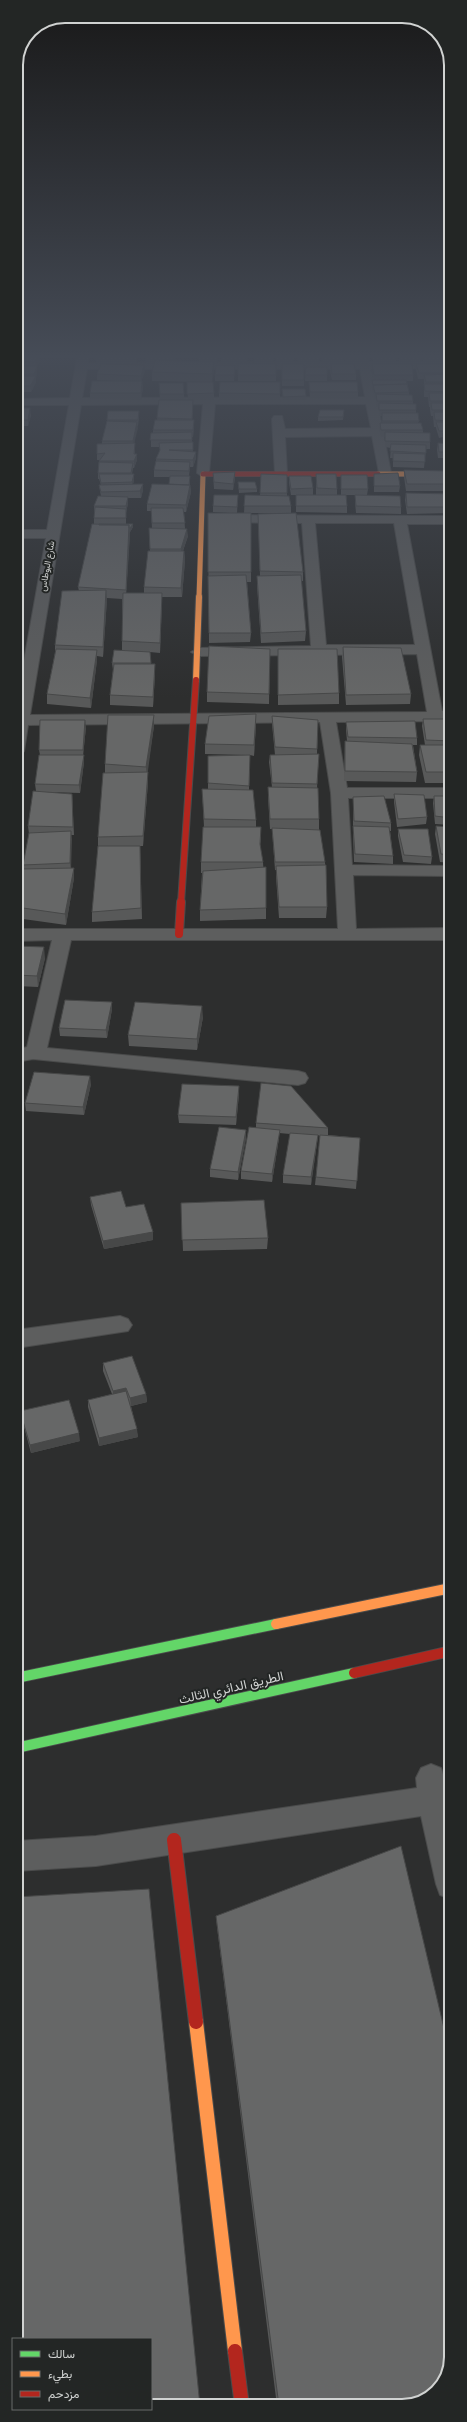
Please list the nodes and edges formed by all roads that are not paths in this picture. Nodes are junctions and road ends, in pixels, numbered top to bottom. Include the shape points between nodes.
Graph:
1 (64, 471) edge
2 (203, 473) joint
3 (281, 473) joint
4 (385, 473) joint
5 (444, 474) edge
6 (202, 518) junction
7 (308, 519) junction
8 (400, 520) junction
9 (444, 520) edge
10 (23, 534) edge
11 (53, 534) junction
12 (423, 649) junction
13 (319, 650) junction
14 (198, 652) junction
15 (23, 693) edge
16 (443, 716) edge
17 (192, 717) junction
18 (327, 717) junction
19 (23, 720) edge
20 (339, 793) junction
21 (444, 793) edge
22 (343, 870) junction
23 (444, 871) edge
24 (179, 934) junction
25 (347, 934) junction
26 (444, 934) edge
27 (23, 935) edge
28 (63, 935) junction
29 (25, 1054) edge
30 (298, 1078) dead end
31 (120, 1325) dead end
32 (23, 1338) edge
33 (444, 1589) edge
34 (444, 1653) edge
35 (23, 1677) edge
36 (23, 1746) edge
37 (438, 1792) edge
38 (444, 1834) edge
39 (174, 1840) junction
40 (23, 1856) edge
41 (241, 2399) edge

1 - 11 street, شارع البوطاس
2 - 3 main road
2 - 6 main road
3 - 4 main road
4 - 5 main road
6 - 7 street
6 - 14 main road
7 - 8 street
7 - 13 street
8 - 9 street
8 - 12 street
10 - 11 street
11 - 15 street, شارع البوطاس
12 - 13 street
12 - 16 street
13 - 14 street
14 - 17 main road
16 - 18 street
17 - 18 street
17 - 19 street
17 - 24 main road
18 - 20 street
20 - 21 street
20 - 22 street
22 - 23 street
22 - 25 street
24 - 25 street
24 - 28 street
25 - 26 street
27 - 28 street
28 - 29 street via 37,1048
29 - 30 street
31 - 32 street
33 - 35 main road
34 - 36 main road, الطريق الدائري الثالث
37 - 38 street
37 - 39 street
39 - 40 street via 96,1851
39 - 41 main road

